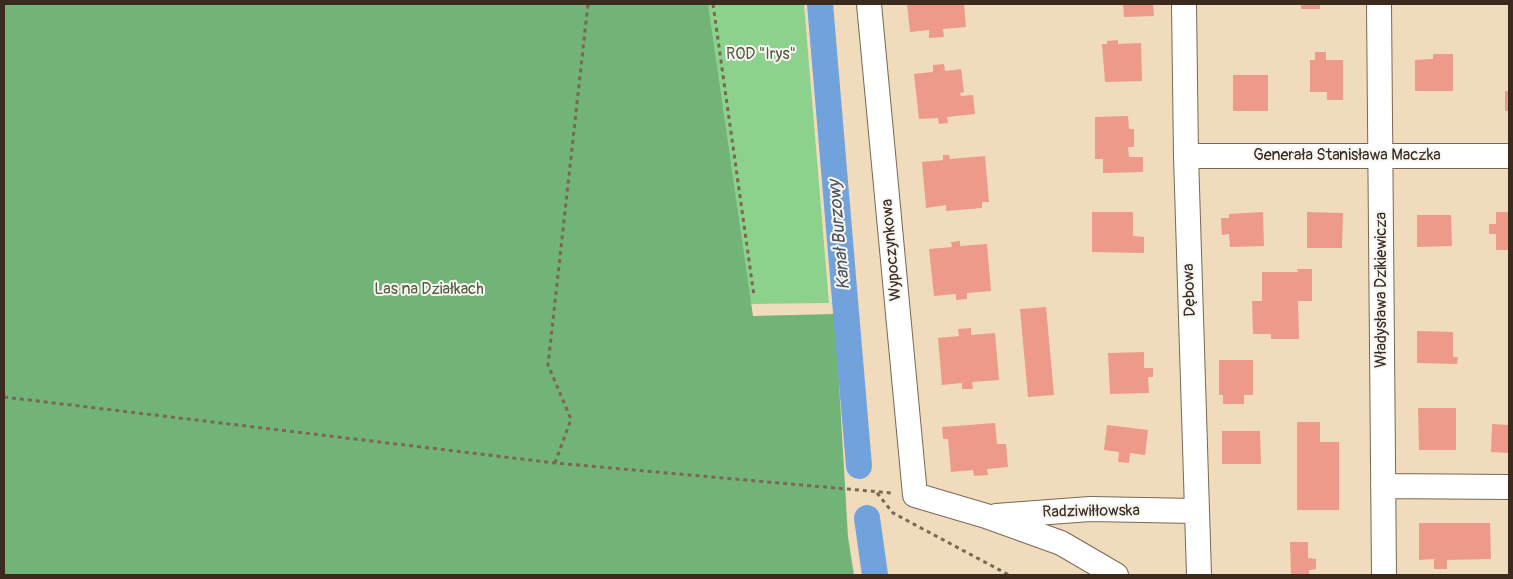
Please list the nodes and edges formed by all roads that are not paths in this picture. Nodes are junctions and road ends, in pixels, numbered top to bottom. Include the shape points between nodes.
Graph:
1 (870, 4) edge
2 (1184, 4) edge
3 (1379, 4) edge
4 (1186, 156) junction
5 (1381, 156) junction
6 (1509, 156) edge
7 (1383, 486) junction
8 (1509, 487) edge
9 (915, 495) joint
10 (1196, 511) junction
11 (986, 516) junction
12 (1116, 575) edge
13 (1199, 575) edge
14 (1384, 575) edge

1 - 9 street, Wypoczynkowa
2 - 4 street, Dębowa
3 - 5 street, Władysława Dzikiewicza
4 - 5 street, Generała Stanisława Maczka
4 - 10 street, Dębowa
5 - 6 street, Generała Stanisława Maczka
5 - 7 street, Władysława Dzikiewicza
7 - 8 street
7 - 14 street, Władysława Dzikiewicza
9 - 11 street, Radziwiłłowska
10 - 11 street, Radziwiłłowska via 1090,509
10 - 13 street, Dębowa
11 - 12 street, Radziwiłłowska via 1061,542

